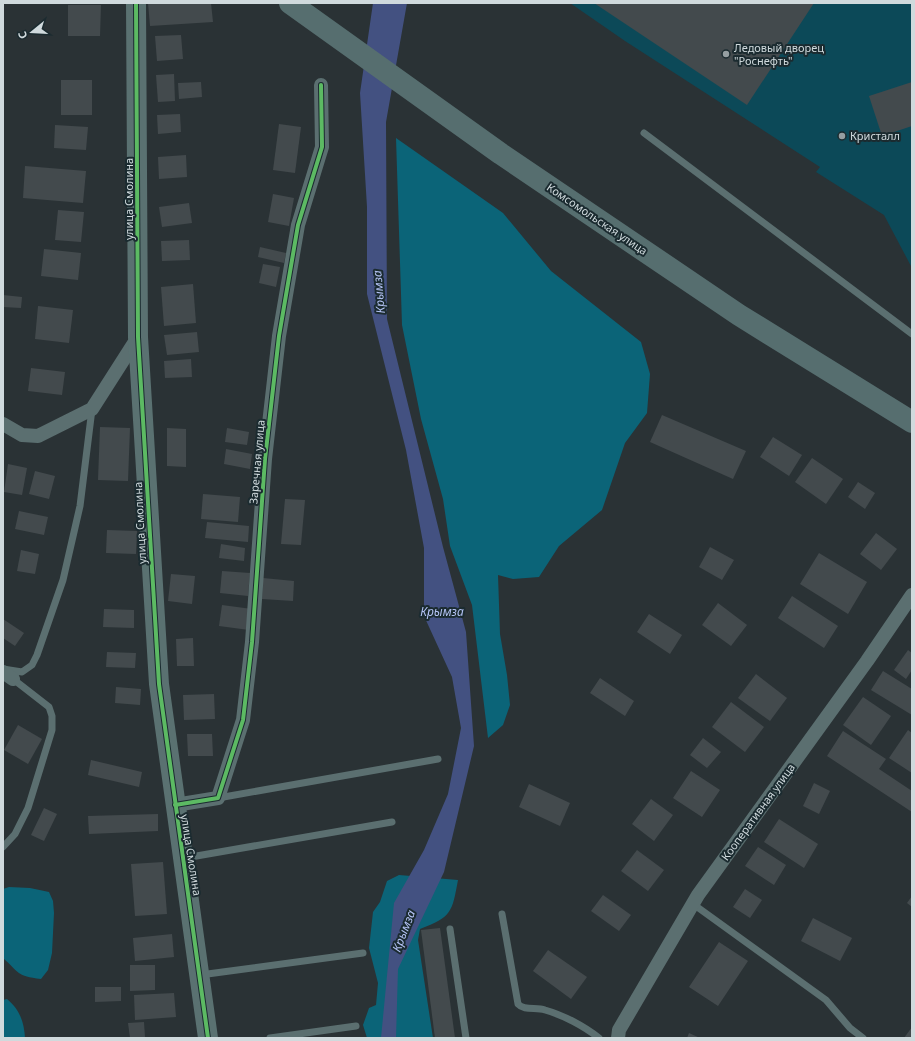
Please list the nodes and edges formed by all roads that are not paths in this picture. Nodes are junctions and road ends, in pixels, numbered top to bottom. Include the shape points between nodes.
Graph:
1 (136, 3) edge
2 (290, 3) edge
3 (321, 85) dead end
4 (644, 132) dead end
5 (912, 334) edge
6 (138, 337) junction
7 (92, 409) junction
8 (912, 422) edge
9 (3, 424) edge
10 (912, 595) edge
11 (6, 673) edge
12 (438, 759) dead end
13 (218, 798) junction
14 (175, 805) junction
15 (392, 822) dead end
16 (3, 847) edge
17 (182, 858) junction
18 (693, 904) junction
19 (502, 914) dead end
20 (450, 929) dead end
21 (363, 953) dead end
22 (199, 975) junction
23 (356, 1026) dead end
24 (597, 1037) edge
25 (208, 1038) edge
26 (270, 1038) edge
27 (466, 1038) edge
28 (587, 1038) edge
29 (618, 1038) edge
30 (863, 1038) edge

1 - 6 street, улица Смолина
2 - 8 main road, Комсомольская улица via 501,154 738,315
3 - 13 street, Заречная улица via 322,147 298,225 279,336 265,459 252,642 243,720
4 - 5 lane
6 - 7 street
6 - 14 street, улица Смолина via 158,684
7 - 9 street via 38,436 22,435
7 - 11 lane via 80,506 63,580 32,665 22,672
10 - 18 street, Кооперативная улица via 863,668
11 - 16 lane via 49,707 52,730 28,808 16,834
12 - 13 lane
13 - 14 street
14 - 17 street, улица Смолина
15 - 17 lane
17 - 22 street, улица Смолина
18 - 29 street, Кооперативная улица via 619,1030
18 - 30 lane via 826,1000 850,1028
19 - 24 lane via 518,1004 524,1008 545,1010 581,1026
20 - 27 lane
21 - 22 lane
22 - 25 street, улица Смолина
23 - 26 lane
24 - 28 lane

